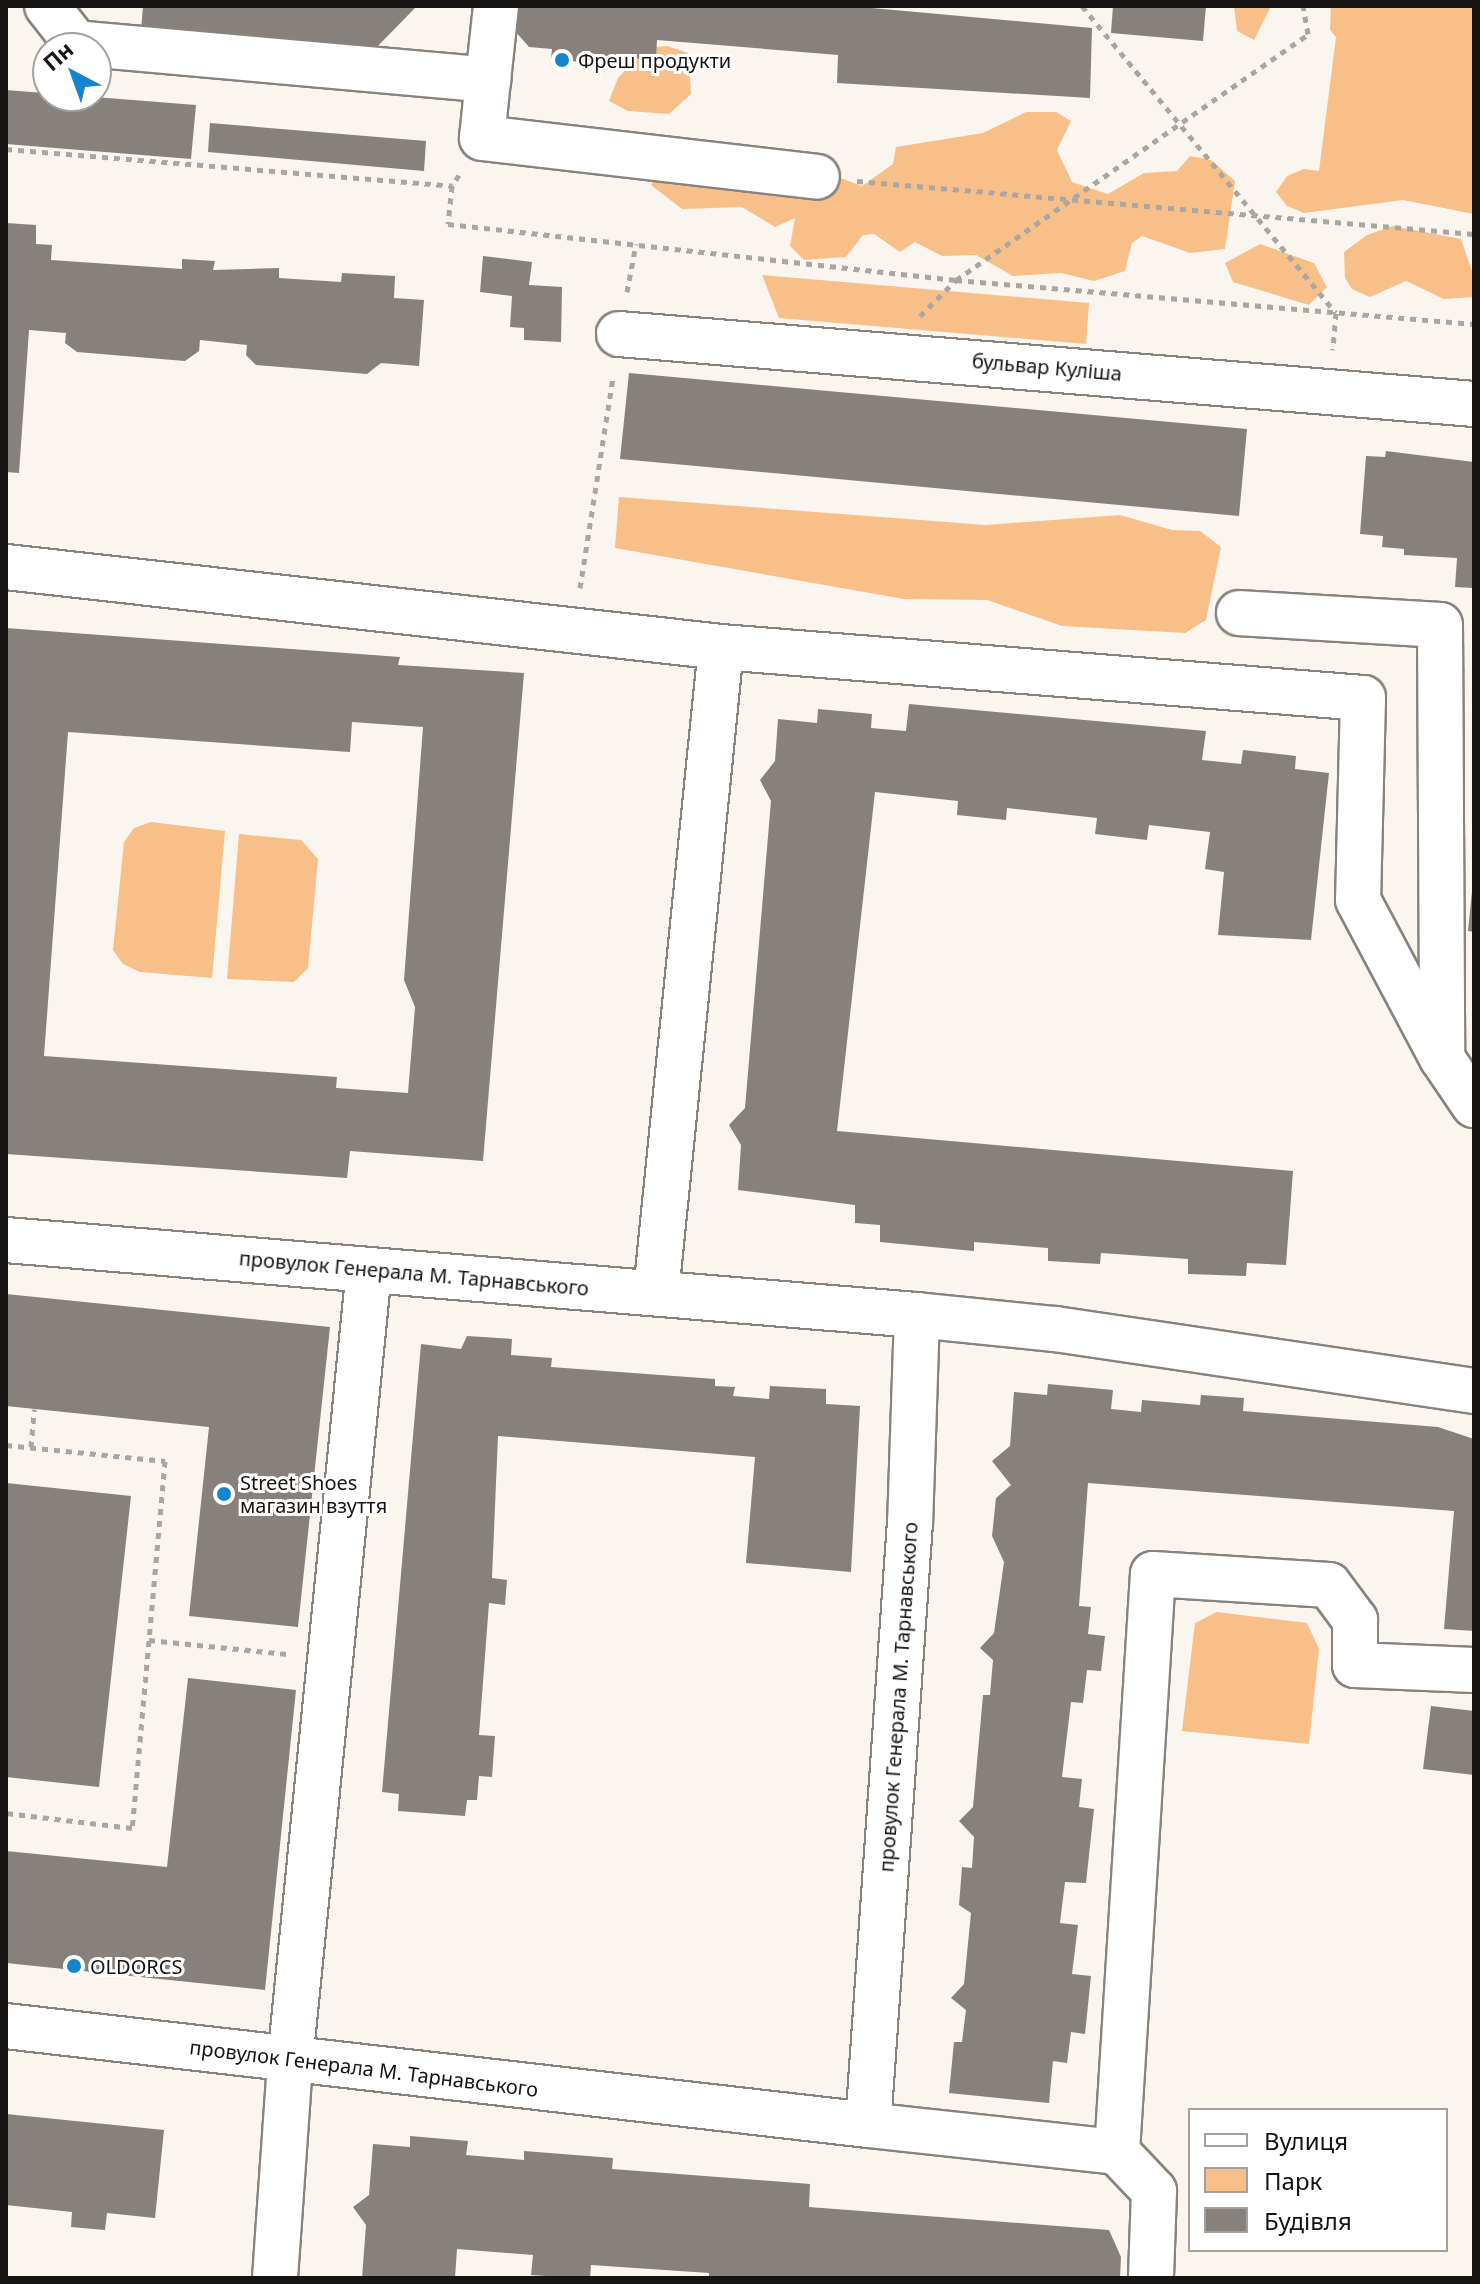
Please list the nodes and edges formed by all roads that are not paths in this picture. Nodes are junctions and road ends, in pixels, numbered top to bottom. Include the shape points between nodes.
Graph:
1 (47, 6) edge
2 (496, 6) edge
3 (488, 80) junction
4 (817, 177) road end
5 (619, 334) road end
6 (1474, 404) edge
7 (6, 567) edge
8 (1239, 613) dead end
9 (721, 647) junction
10 (1442, 1058) junction
11 (1474, 1105) edge
12 (6, 1240) edge
13 (369, 1270) junction
14 (656, 1293) junction
15 (917, 1315) junction
16 (1474, 1391) edge
17 (1474, 1670) edge
18 (6, 2026) edge
19 (290, 2061) junction
20 (868, 2125) junction
21 (1117, 2152) junction
22 (275, 2278) edge
23 (1151, 2278) edge

1 - 3 street via 76,43
2 - 3 street
3 - 4 street via 482,138
5 - 6 street, бульвар Куліша
7 - 9 street
8 - 10 street via 1440,625
9 - 10 street via 1363,698 1358,900
9 - 14 street
10 - 11 street
12 - 13 street, провулок Генерала М. Тарнавського
13 - 14 street, провулок Генерала М. Тарнавського
13 - 19 street
14 - 15 street, провулок Генерала М. Тарнавського
15 - 16 street via 1055,1329
15 - 20 street, провулок Генерала М. Тарнавського via 910,1522
17 - 21 street via 1355,1665 1355,1620 1329,1585 1153,1574
18 - 19 street, провулок Генерала М. Тарнавського
19 - 20 street, провулок Генерала М. Тарнавського
19 - 22 street
20 - 21 street
21 - 23 street via 1154,2191

